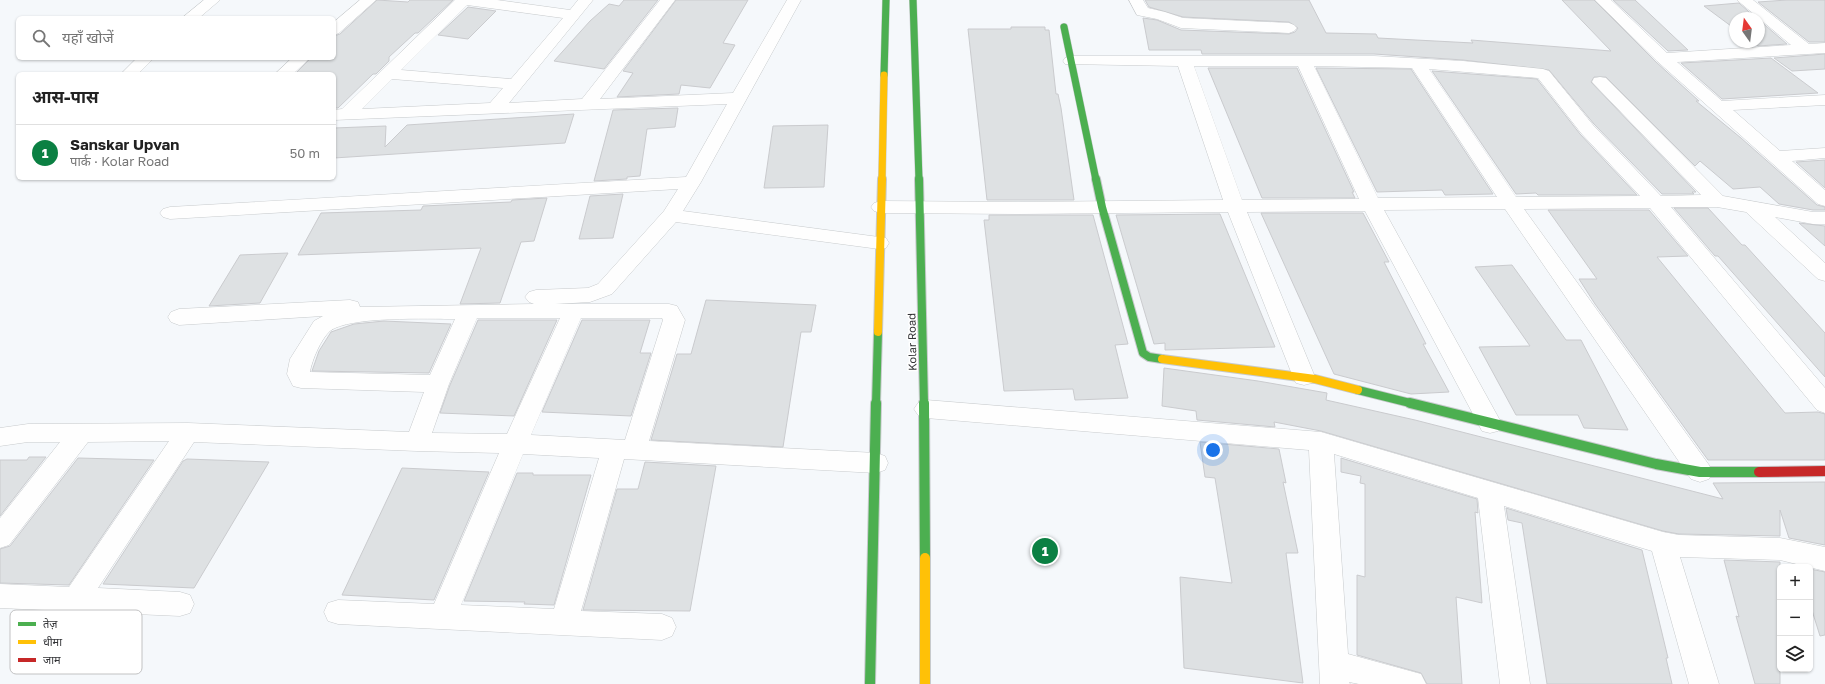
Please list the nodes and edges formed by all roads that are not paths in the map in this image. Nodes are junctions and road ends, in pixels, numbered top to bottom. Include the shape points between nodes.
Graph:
1 (213, 0) edge
2 (369, 0) edge
3 (463, 0) edge
4 (586, 0) edge
5 (668, 0) edge
6 (794, 0) edge
7 (886, 0) edge
8 (913, 0) edge
9 (1136, 0) edge
10 (1602, 0) edge
11 (1744, 0) edge
12 (574, 14) junction
13 (193, 16) edge
14 (1064, 27) dead end
15 (336, 28) edge
16 (1289, 28) dead end
17 (1825, 48) edge
18 (1805, 49) junction
19 (1663, 58) junction
20 (144, 60) edge
21 (300, 60) edge
22 (1071, 61) junction
23 (1184, 61) junction
24 (1304, 61) junction
25 (1417, 64) junction
26 (131, 72) edge
27 (285, 72) edge
28 (388, 74) junction
29 (1600, 82) dead end
30 (516, 84) junction
31 (738, 98) junction
32 (1825, 100) edge
33 (587, 104) junction
34 (1720, 106) junction
35 (495, 108) junction
36 (340, 115) edge
37 (1825, 153) edge
38 (1776, 157) junction
39 (692, 182) junction
40 (1825, 200) edge
41 (1655, 201) junction
42 (1717, 201) junction
43 (1510, 203) junction
44 (1371, 204) junction
45 (1235, 206) junction
46 (881, 207) junction
47 (921, 207) junction
48 (1102, 207) junction
49 (1752, 207) junction
50 (170, 213) dead end
51 (671, 215) junction
52 (1825, 218) edge
53 (880, 243) junction
54 (1825, 274) edge
55 (469, 311) junction
56 (574, 311) junction
57 (179, 316) dead end
58 (1304, 377) junction
59 (438, 384) junction
60 (1825, 404) edge
61 (926, 409) junction
62 (1490, 424) junction
63 (188, 432) junction
64 (81, 433) junction
65 (0, 437) edge
66 (417, 442) junction
67 (1321, 442) junction
68 (515, 444) junction
69 (624, 450) junction
70 (876, 463) junction
71 (1825, 471) edge
72 (1700, 472) junction
73 (1490, 492) junction
74 (0, 537) edge
75 (1663, 543) junction
76 (1825, 559) edge
77 (0, 596) edge
78 (76, 599) junction
79 (180, 604) dead end
80 (338, 612) dead end
81 (442, 617) junction
82 (564, 622) junction
83 (662, 627) dead end
84 (1335, 674) edge
85 (870, 684) edge
86 (925, 684) edge
87 (1411, 684) edge
88 (1515, 684) edge
89 (1704, 684) edge

1 - 13 street
2 - 15 street
3 - 12 street
3 - 28 street
4 - 12 street
5 - 33 street
6 - 31 street
7 - 46 main road
8 - 47 main road, Kolar Road
9 - 16 street via 1142,12 1181,23
10 - 19 street
11 - 18 street
12 - 30 street
14 - 22 main road
17 - 18 street
18 - 19 street
19 - 34 street
20 - 26 street
21 - 27 street
22 - 23 street
22 - 48 main road
23 - 24 street
23 - 45 street
24 - 25 street
24 - 44 street
25 - 41 street via 1543,74 1587,129
25 - 43 street
28 - 30 street
28 - 36 street
29 - 42 street
30 - 35 street
31 - 33 street
31 - 39 street
32 - 34 street
33 - 35 street
34 - 38 street
35 - 36 street
37 - 38 street
38 - 40 street
39 - 50 street
39 - 51 street
41 - 42 street
41 - 43 street
41 - 60 street
42 - 49 street
43 - 44 street
43 - 72 street
44 - 45 street
44 - 62 street
45 - 48 street
45 - 58 street
46 - 47 street
46 - 53 main road
47 - 48 street
47 - 61 main road, Kolar Road
48 - 58 main road via 1143,353 1149,357
49 - 52 street
49 - 54 street
51 - 53 street
51 - 57 street via 605,289 590,294
53 - 70 main road
55 - 56 street
55 - 59 street
55 - 59 street via 379,313 338,317 322,326 301,359 298,374 301,380
56 - 68 street
56 - 69 street via 669,311 674,320
58 - 62 main road
59 - 66 street
61 - 67 street
61 - 86 main road, Kolar Road
62 - 72 main road via 1656,464
63 - 64 street
63 - 66 street
63 - 78 street
64 - 65 street via 28,433
64 - 74 street
66 - 68 street
67 - 73 street
67 - 84 street
68 - 69 street
68 - 81 street
69 - 70 street
69 - 82 street
70 - 85 main road
71 - 72 main road
73 - 75 street
73 - 88 street
75 - 76 street via 1679,546 1780,549
75 - 89 street
77 - 78 street
78 - 79 street
80 - 81 street
81 - 82 street
82 - 83 street
84 - 87 street

